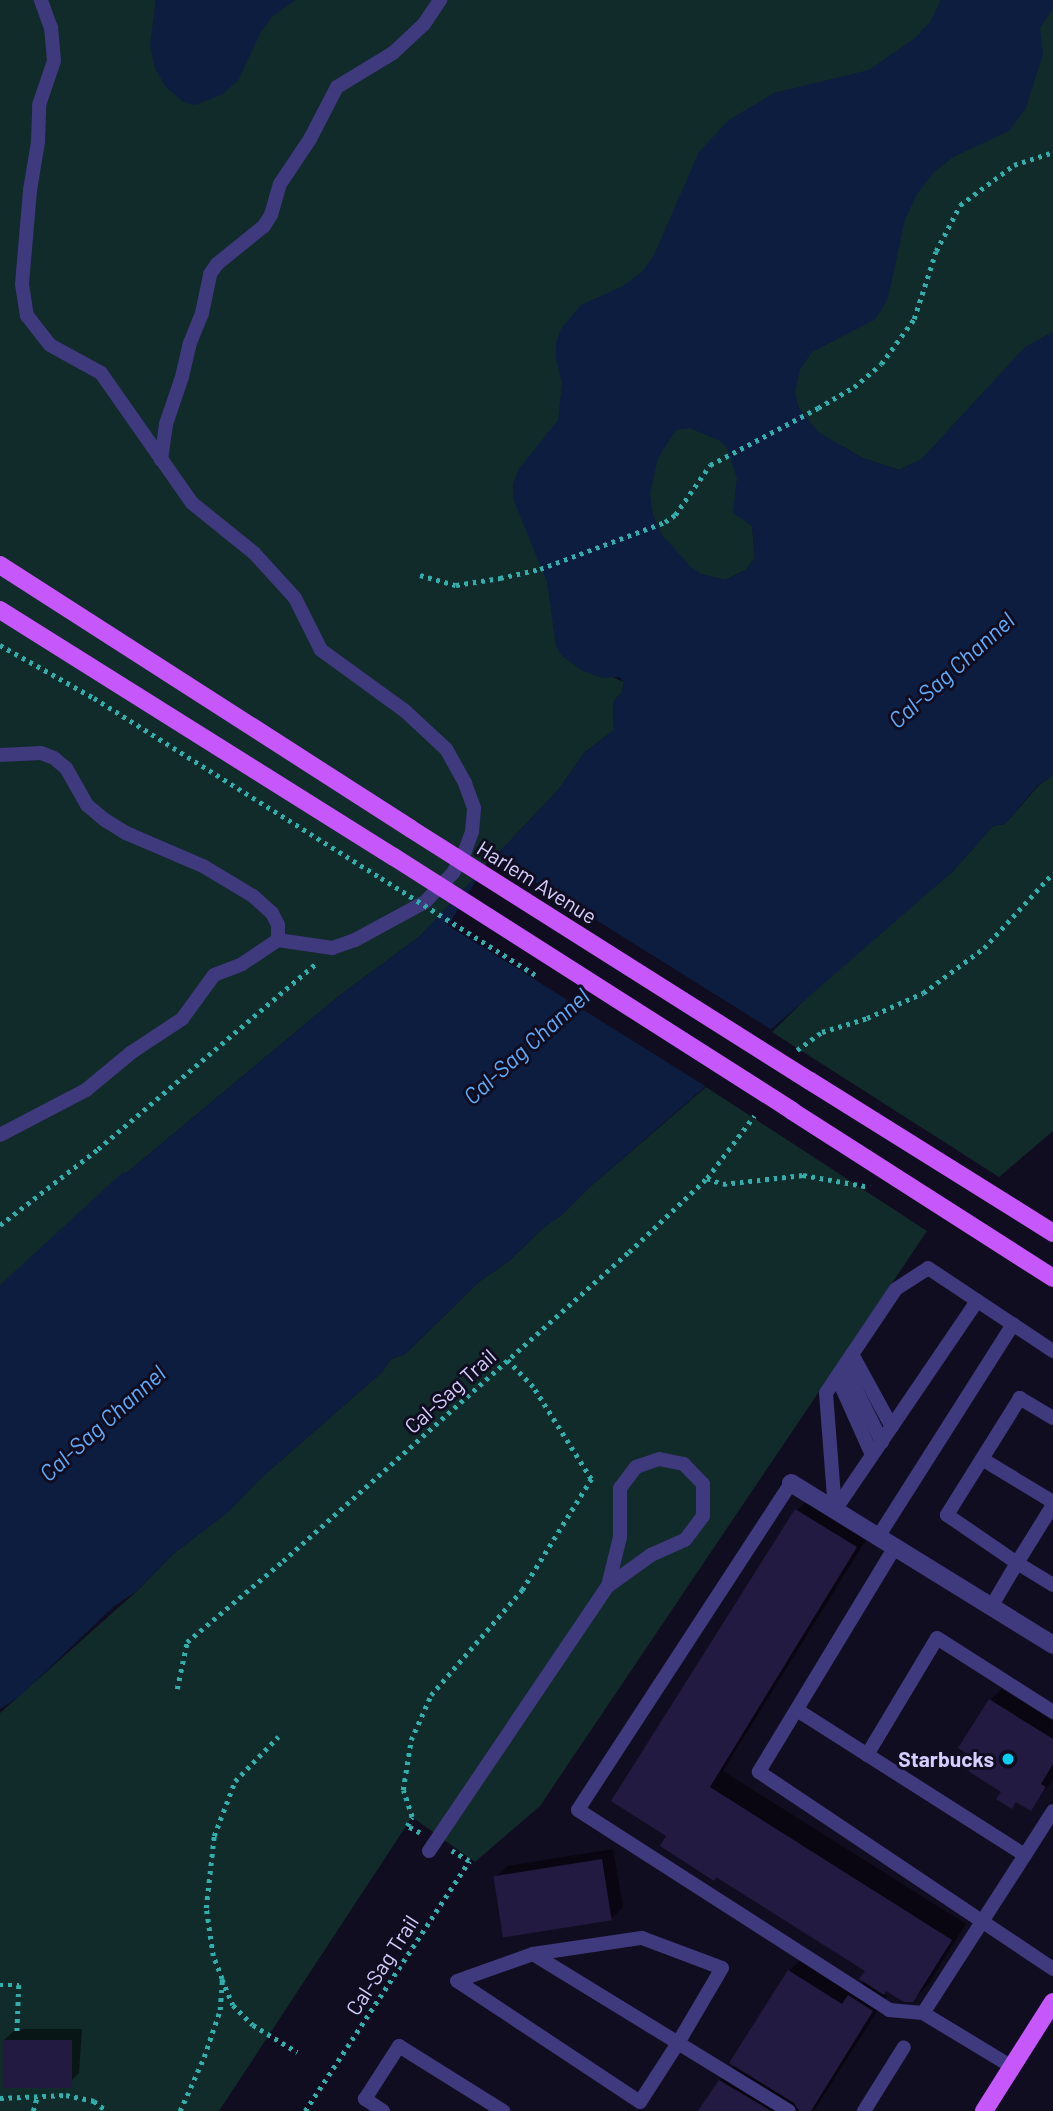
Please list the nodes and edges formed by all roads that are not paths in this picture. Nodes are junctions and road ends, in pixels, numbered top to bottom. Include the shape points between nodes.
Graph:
1 (41, 0) edge
2 (440, 0) edge
3 (161, 460) junction
4 (0, 565) edge
5 (0, 610) edge
6 (0, 755) edge
7 (278, 940) junction
8 (0, 1135) edge
9 (1053, 1233) edge
10 (1053, 1278) edge
11 (977, 1301) junction
12 (1013, 1324) junction
13 (1053, 1351) edge
14 (844, 1365) junction
15 (1053, 1418) edge
16 (892, 1427) junction
17 (882, 1441) junction
18 (872, 1455) junction
19 (982, 1459) junction
20 (791, 1483) joint
21 (1053, 1503) edge
22 (835, 1510) junction
23 (878, 1537) junction
24 (895, 1547) junction
25 (1017, 1563) junction
26 (1053, 1585) edge
27 (608, 1586) junction
28 (991, 1607) junction
29 (1053, 1645) edge
30 (797, 1710) junction
31 (1053, 1712) edge
32 (867, 1755) junction
33 (1053, 1811) edge
34 (432, 1847) road end
35 (1024, 1855) junction
36 (982, 1921) junction
37 (533, 1954) junction
38 (1053, 1969) edge
39 (1053, 2002) edge
40 (923, 2013) junction
41 (678, 2043) junction
42 (904, 2047) dead end
43 (1012, 2067) junction
44 (383, 2111) edge
45 (503, 2111) edge
46 (789, 2111) edge
47 (864, 2111) edge
48 (984, 2111) edge

1 - 3 lane via 51,29 54,61 39,105 22,301 27,316 50,345 101,373
2 - 3 lane via 424,24 393,53 337,87 280,184 264,226 210,274 166,424
3 - 7 lane via 192,503 254,553 295,598 321,650 428,730 446,749 474,808 472,832 453,873 425,902 382,928 332,948
4 - 9 main road, Harlem Avenue, bridge
5 - 10 main road, bridge
6 - 7 lane via 41,753 54,758 105,820 203,866 253,896 272,913
7 - 8 lane via 242,964 214,975 182,1020 132,1052 86,1090
11 - 12 lane
11 - 14 lane via 928,1268 896,1289
11 - 16 lane
12 - 13 lane
12 - 23 lane
14 - 16 lane
14 - 17 lane
14 - 18 lane
14 - 22 lane via 826,1393
15 - 19 lane via 1020,1398
16 - 17 lane
17 - 18 lane
18 - 22 lane
19 - 21 lane
19 - 25 lane via 947,1515
20 - 22 street
20 - 40 lane via 578,1810 889,2010
21 - 25 lane
22 - 23 street
23 - 24 street
24 - 28 street
24 - 30 lane
25 - 26 lane
25 - 28 lane
27 - 27 lane via 651,1555 685,1540 703,1516 703,1484 684,1464 659,1459 636,1467 620,1488 620,1537
27 - 34 lane
28 - 29 street
30 - 32 lane
30 - 36 lane via 759,1772
31 - 32 lane via 937,1638
32 - 35 lane
33 - 35 lane
35 - 36 lane
36 - 38 lane
36 - 40 lane
37 - 41 lane
37 - 41 lane via 642,1938 722,1968
37 - 41 lane via 457,1981 640,2102
39 - 43 main road
40 - 43 lane
41 - 46 lane
42 - 47 lane
43 - 48 main road
44 - 45 lane via 365,2099 399,2046

